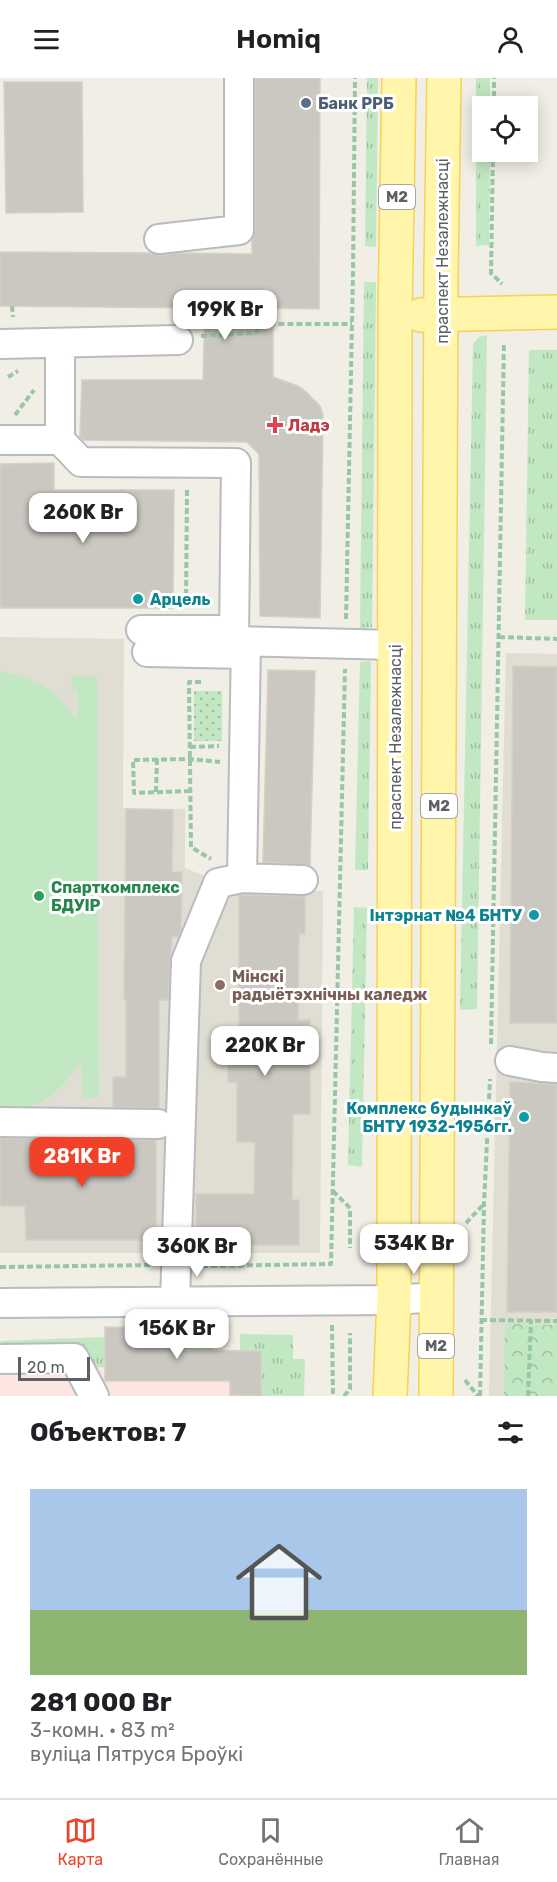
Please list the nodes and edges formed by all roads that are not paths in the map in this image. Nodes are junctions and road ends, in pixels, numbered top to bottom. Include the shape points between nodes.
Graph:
1 (239, 78) edge
2 (399, 78) edge
3 (444, 78) edge
4 (159, 239) dead end
5 (557, 312) edge
6 (441, 314) junction
7 (395, 316) junction
8 (178, 340) road end
9 (60, 343) junction
10 (0, 344) edge
11 (7, 428) edge
12 (60, 440) junction
13 (242, 642) junction
14 (395, 645) junction
15 (242, 878) junction
16 (303, 880) dead end
17 (497, 1061) road end
18 (557, 1068) edge
19 (0, 1122) edge
20 (158, 1124) dead end
21 (437, 1297) junction
22 (394, 1300) junction
23 (175, 1301) junction
24 (0, 1303) edge
25 (0, 1359) edge
26 (94, 1396) edge
27 (390, 1396) edge
28 (436, 1396) edge

1 - 4 street via 239,230
2 - 7 main road, праспект Незалежнасці / М2
3 - 6 main road, праспект Незалежнасці / М2
5 - 6 main road
6 - 7 main road
6 - 21 main road, праспект Незалежнасці / М2
7 - 14 main road, праспект Незалежнасці / М2
8 - 9 street
9 - 10 street
9 - 12 street
11 - 12 street
12 - 13 street via 81,462 236,463
13 - 13 street via 193,630 144,641
13 - 14 street
13 - 15 street
14 - 22 main road, праспект Незалежнасці / М2
15 - 16 street
15 - 23 street via 218,883 186,961
17 - 18 street
19 - 20 street
21 - 22 street
21 - 28 main road, праспект Незалежнасці / М2
22 - 23 street
22 - 27 main road, праспект Незалежнасці / М2
23 - 24 street
25 - 26 street via 74,1359

